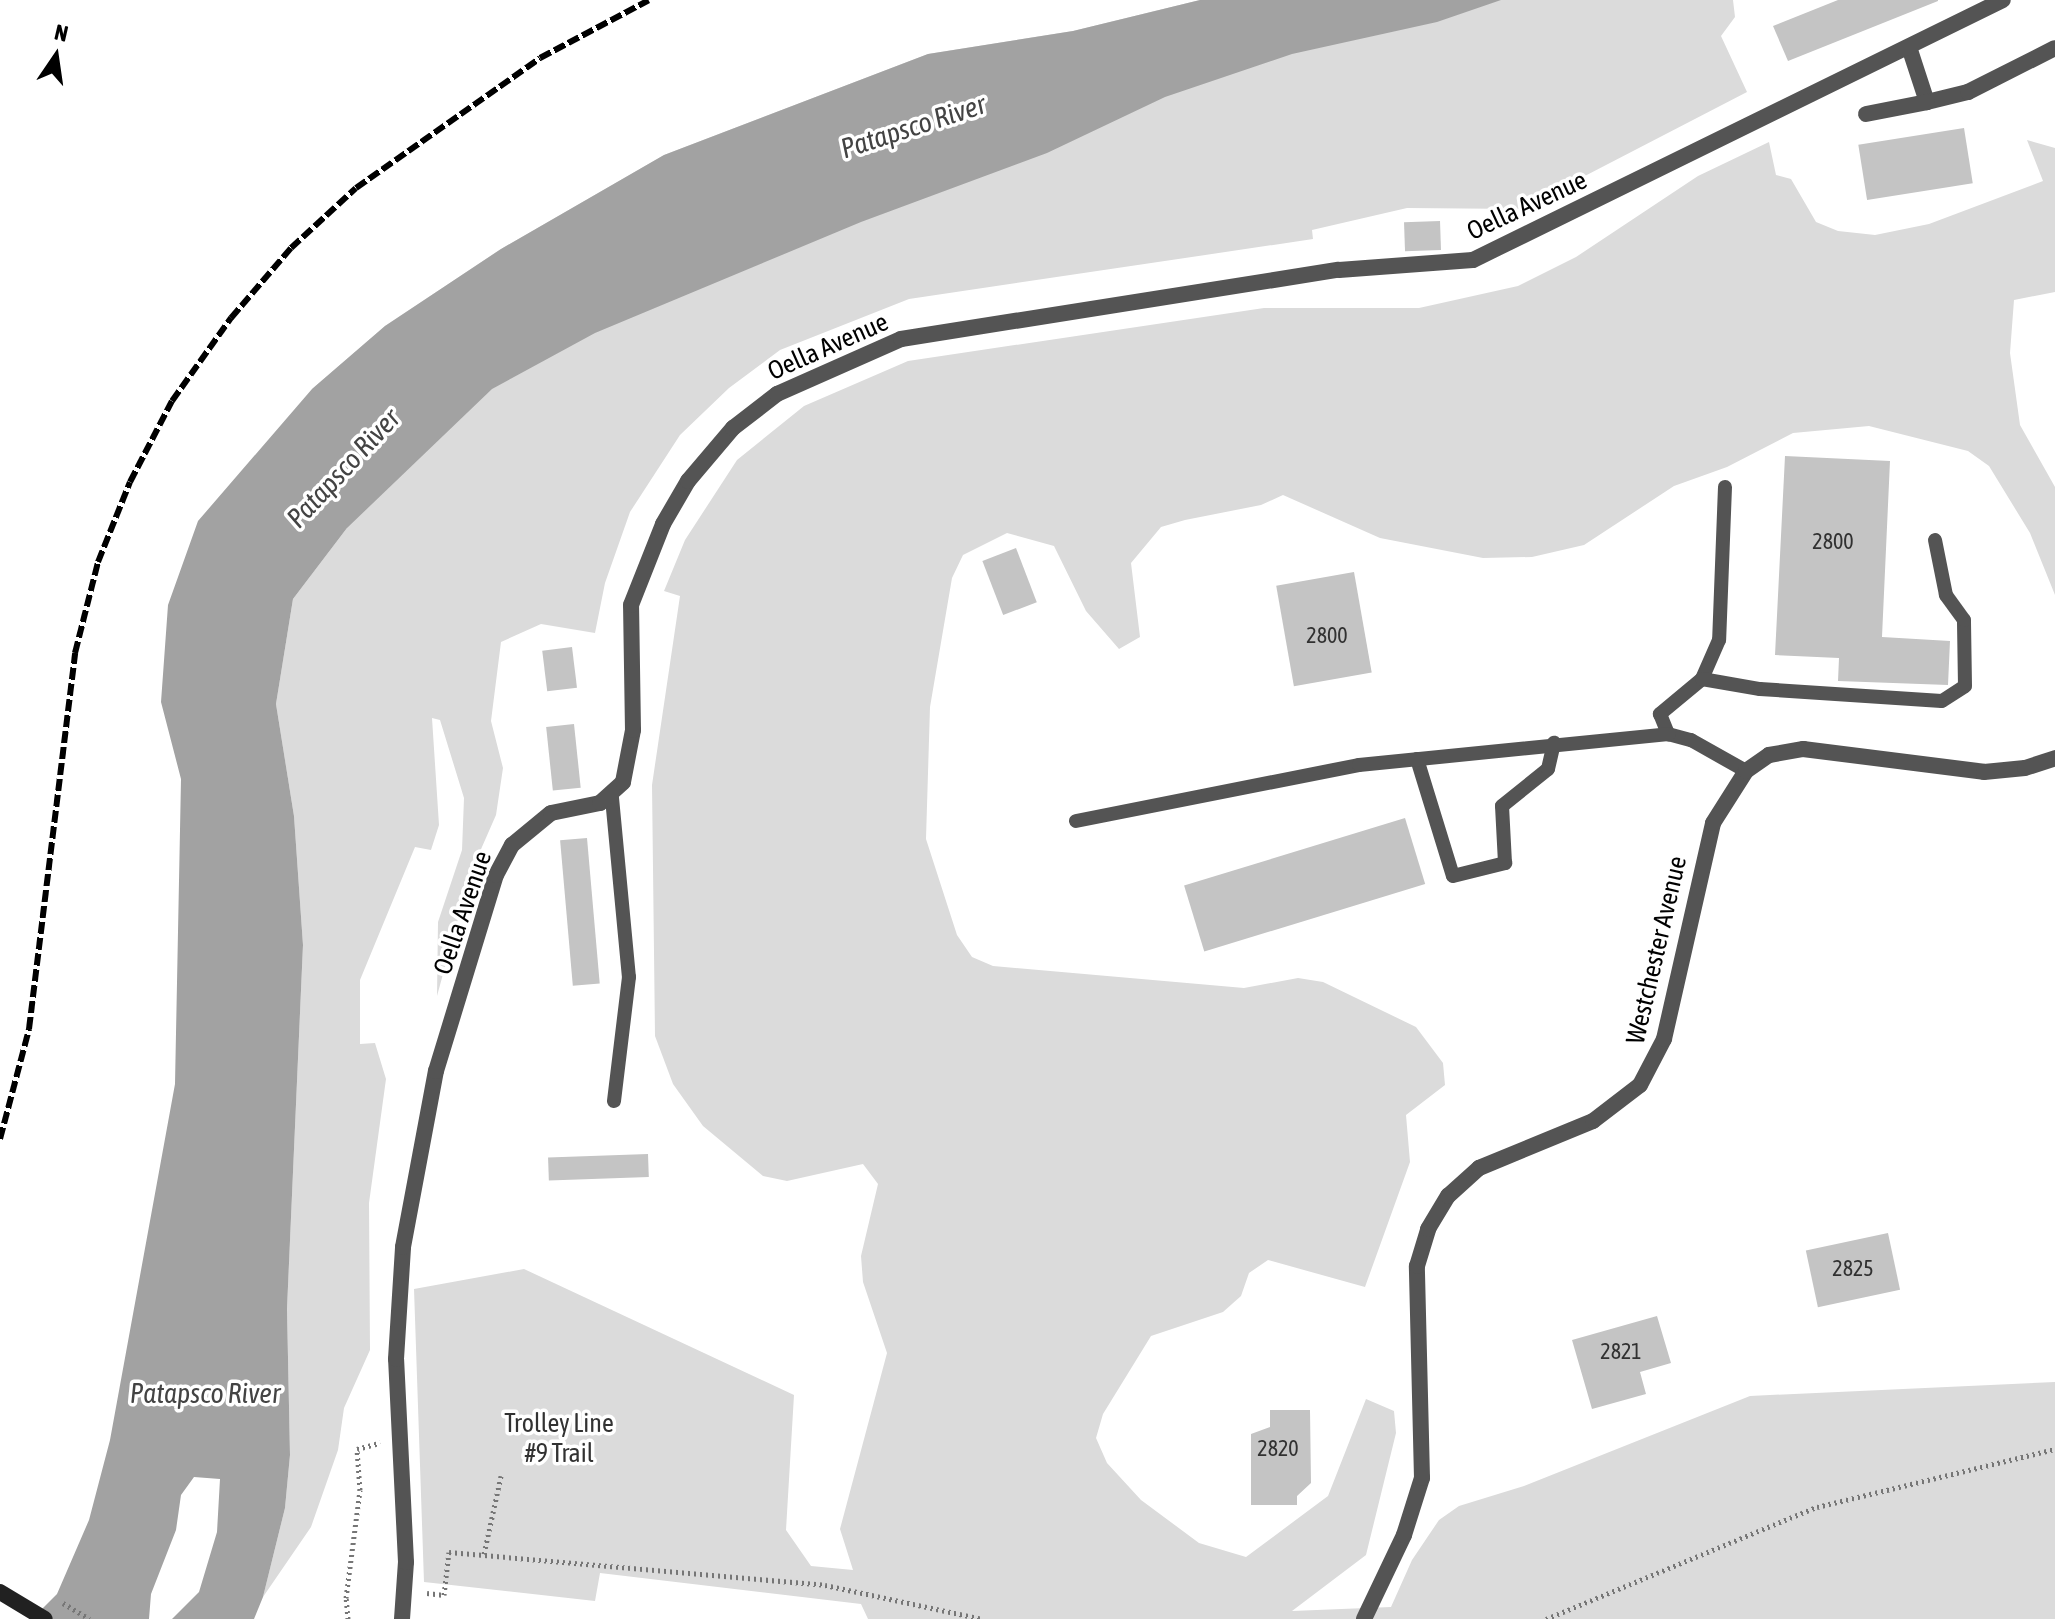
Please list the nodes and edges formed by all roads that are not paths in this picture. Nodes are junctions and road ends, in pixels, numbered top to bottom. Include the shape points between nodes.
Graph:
1 (2003, 0) edge
2 (1909, 47) junction
3 (2055, 48) edge
4 (1927, 102) junction
5 (1866, 114) dead end
6 (1725, 487) dead end
7 (1935, 540) dead end
8 (1702, 679) junction
9 (1668, 734) junction
10 (1554, 743) junction
11 (2055, 758) edge
12 (1417, 759) junction
13 (1746, 771) junction
14 (612, 798) junction
15 (1076, 821) dead end
16 (614, 1101) dead end
17 (0, 1592) edge
18 (45, 1619) edge
19 (402, 1619) edge
20 (1364, 1619) edge

1 - 2 street, Oella Avenue
2 - 4 street
2 - 14 street, Oella Avenue via 1473,260 1339,270 1083,313 969,324 901,339 777,394 733,428 688,481 644,565 631,605 631,760
3 - 4 street via 1968,92
4 - 5 street
6 - 8 lane via 1719,640
7 - 8 lane via 1946,595 1964,620 1965,686 1942,701 1760,689
8 - 9 lane via 1660,714
9 - 10 lane
9 - 13 lane via 1691,740
10 - 12 lane
10 - 12 lane via 1548,769 1502,806 1505,863 1453,876
11 - 13 street via 2025,768 1984,772 1803,749 1769,755
12 - 15 lane
13 - 20 street, Westchester Avenue via 1713,823 1664,1039 1640,1085 1593,1121 1479,1168 1448,1196 1428,1229 1417,1266 1422,1478
14 - 16 lane via 629,977
14 - 19 street, Oella Avenue via 551,813 512,845 496,875 436,1071 406,1232 396,1359 406,1562
17 - 18 main road

